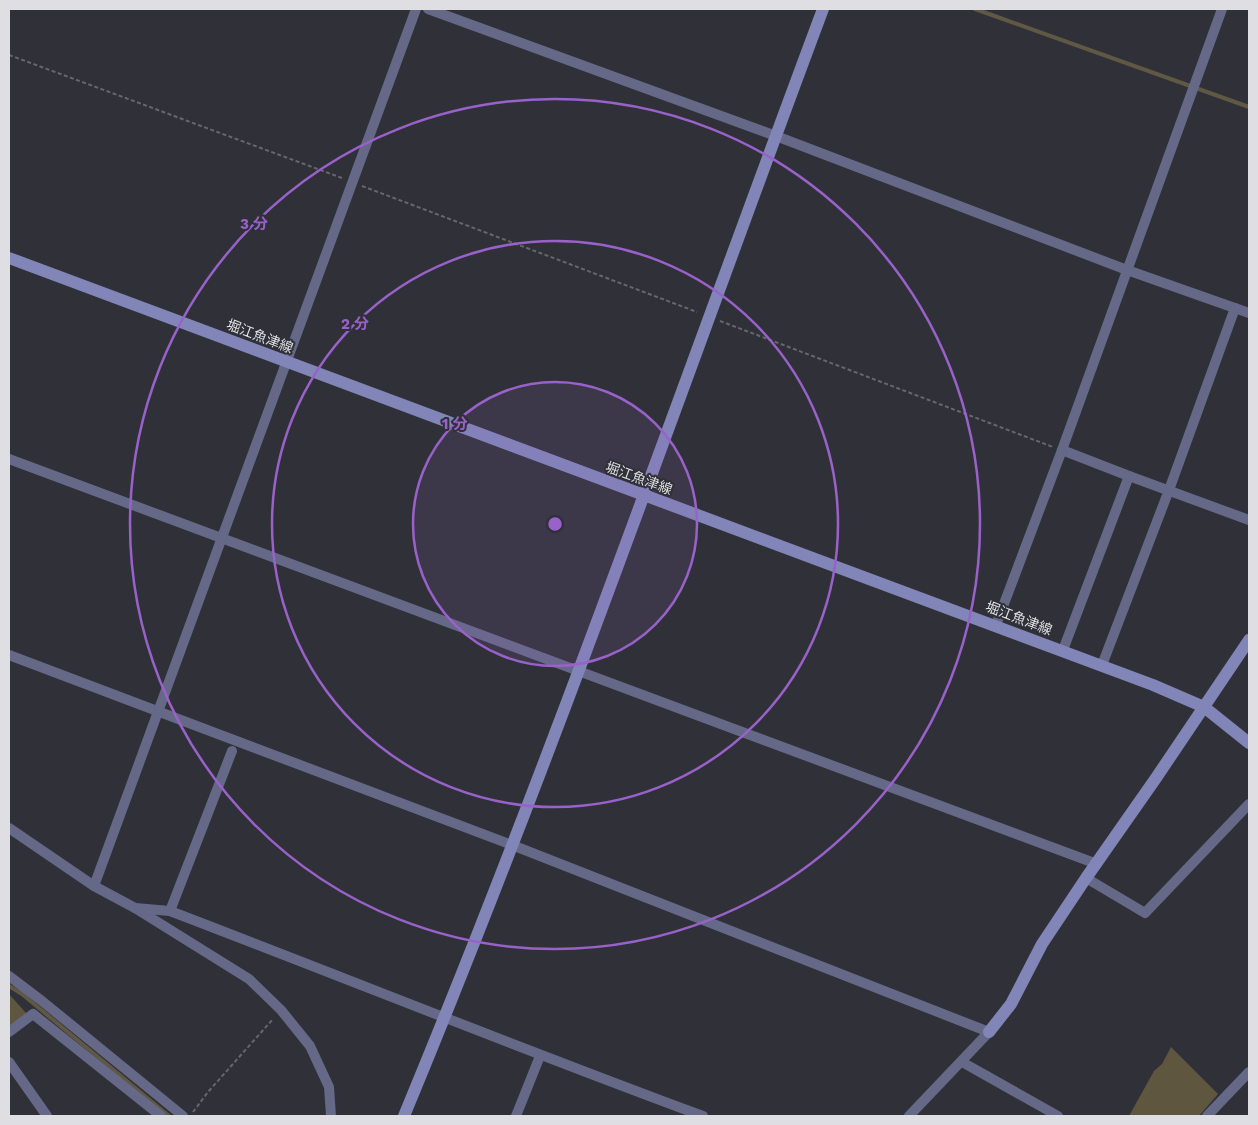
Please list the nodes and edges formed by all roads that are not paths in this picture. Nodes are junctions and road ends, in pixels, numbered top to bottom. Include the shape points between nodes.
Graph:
1 (416, 9) edge
2 (428, 9) edge
3 (823, 9) edge
4 (1222, 9) edge
5 (776, 136) junction
6 (9, 258) edge
7 (1127, 270) junction
8 (1235, 308) junction
9 (1249, 313) edge
10 (286, 362) junction
11 (1062, 450) junction
12 (9, 459) edge
13 (1129, 476) junction
14 (1170, 490) junction
15 (643, 495) junction
16 (1249, 520) edge
17 (221, 538) junction
18 (996, 625) junction
19 (1249, 640) edge
20 (1063, 650) junction
21 (9, 655) edge
22 (1102, 665) junction
23 (578, 671) junction
24 (1204, 707) junction
25 (158, 711) junction
26 (1249, 744) edge
27 (232, 751) dead end
28 (1249, 804) edge
29 (9, 828) edge
30 (512, 845) junction
31 (1096, 864) junction
32 (1086, 878) junction
33 (94, 886) junction
34 (135, 908) junction
35 (170, 912) junction
36 (9, 976) edge
37 (445, 1017) junction
38 (9, 1032) edge
39 (989, 1032) junction
40 (540, 1056) junction
41 (9, 1062) edge
42 (962, 1062) junction
43 (1249, 1072) edge
44 (47, 1116) edge
45 (161, 1116) edge
46 (183, 1116) edge
47 (331, 1116) edge
48 (404, 1116) edge
49 (516, 1116) edge
50 (703, 1116) edge
51 (909, 1116) edge
52 (1058, 1116) edge
53 (1207, 1116) edge

1 - 10 street
2 - 5 street
3 - 5 street
4 - 7 street
5 - 7 street
5 - 15 street
6 - 10 street, 堀江魚津線
7 - 8 street
7 - 11 street
8 - 9 street
8 - 14 street
10 - 15 street, 堀江魚津線
10 - 17 street
11 - 13 street
11 - 18 street
12 - 17 street
13 - 14 street
13 - 20 street
14 - 16 street
14 - 22 street
15 - 18 street, 堀江魚津線
15 - 23 street
17 - 23 street
17 - 25 street
18 - 20 street, 堀江魚津線
19 - 24 street
20 - 22 street, 堀江魚津線
21 - 25 street
22 - 24 street, 堀江魚津線
23 - 30 street
23 - 31 street
24 - 26 street, 堀江魚津線
24 - 31 street
25 - 30 street
25 - 33 street
27 - 35 street
28 - 32 street via 1146,913
29 - 33 street
30 - 37 street
30 - 39 street
31 - 32 street
32 - 39 street via 1042,944 1011,1004
33 - 34 street
34 - 35 street
34 - 47 street via 249,979 281,1010 314,1054 329,1087
35 - 37 street
36 - 46 street
37 - 40 street
37 - 48 street
38 - 45 street via 33,1014
39 - 42 street
40 - 49 street
40 - 50 street
41 - 44 street
42 - 51 street
42 - 52 street
43 - 53 street

